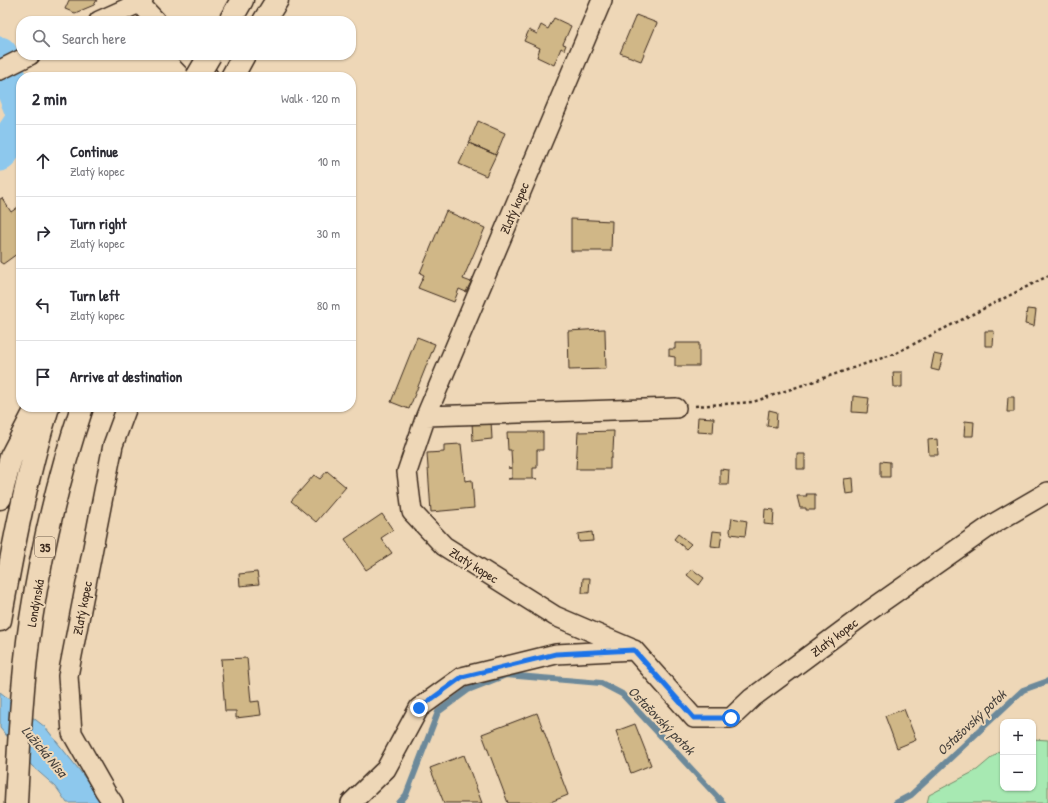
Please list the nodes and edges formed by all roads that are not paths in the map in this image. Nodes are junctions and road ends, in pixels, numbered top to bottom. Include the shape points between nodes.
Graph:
1 (242, 0) edge
2 (276, 0) edge
3 (602, 0) edge
4 (141, 2) edge
5 (111, 16) edge
6 (152, 16) edge
7 (233, 16) edge
8 (267, 16) edge
9 (20, 60) edge
10 (193, 60) edge
11 (207, 60) edge
12 (241, 60) edge
13 (0, 70) edge
14 (200, 72) edge
15 (204, 72) edge
16 (235, 72) edge
17 (676, 408) road end
18 (34, 412) edge
19 (46, 412) edge
20 (81, 412) edge
21 (125, 412) edge
22 (426, 416) junction
23 (1048, 492) edge
24 (0, 498) edge
25 (0, 620) edge
26 (634, 650) junction
27 (16, 803) edge
28 (113, 803) edge
29 (351, 803) edge

1 - 7 highway
2 - 8 highway
3 - 22 street, Zlatý kopec
4 - 5 street
4 - 6 street
9 - 13 street
10 - 15 street
11 - 14 highway, bridge
12 - 16 highway
17 - 22 street
18 - 24 highway via 11,457
19 - 25 highway, 35 via 20,511
20 - 27 highway, Londýnská / 35 via 53,504 31,619 23,689
21 - 28 street, Zlatý kopec via 113,445 68,676 72,733
22 - 26 street, Zlatý kopec via 407,472 412,512 444,546 555,616
23 - 26 street, Zlatý kopec via 993,524 869,611 752,698 731,718 694,718
26 - 29 street via 556,654 462,677 419,708 386,769

